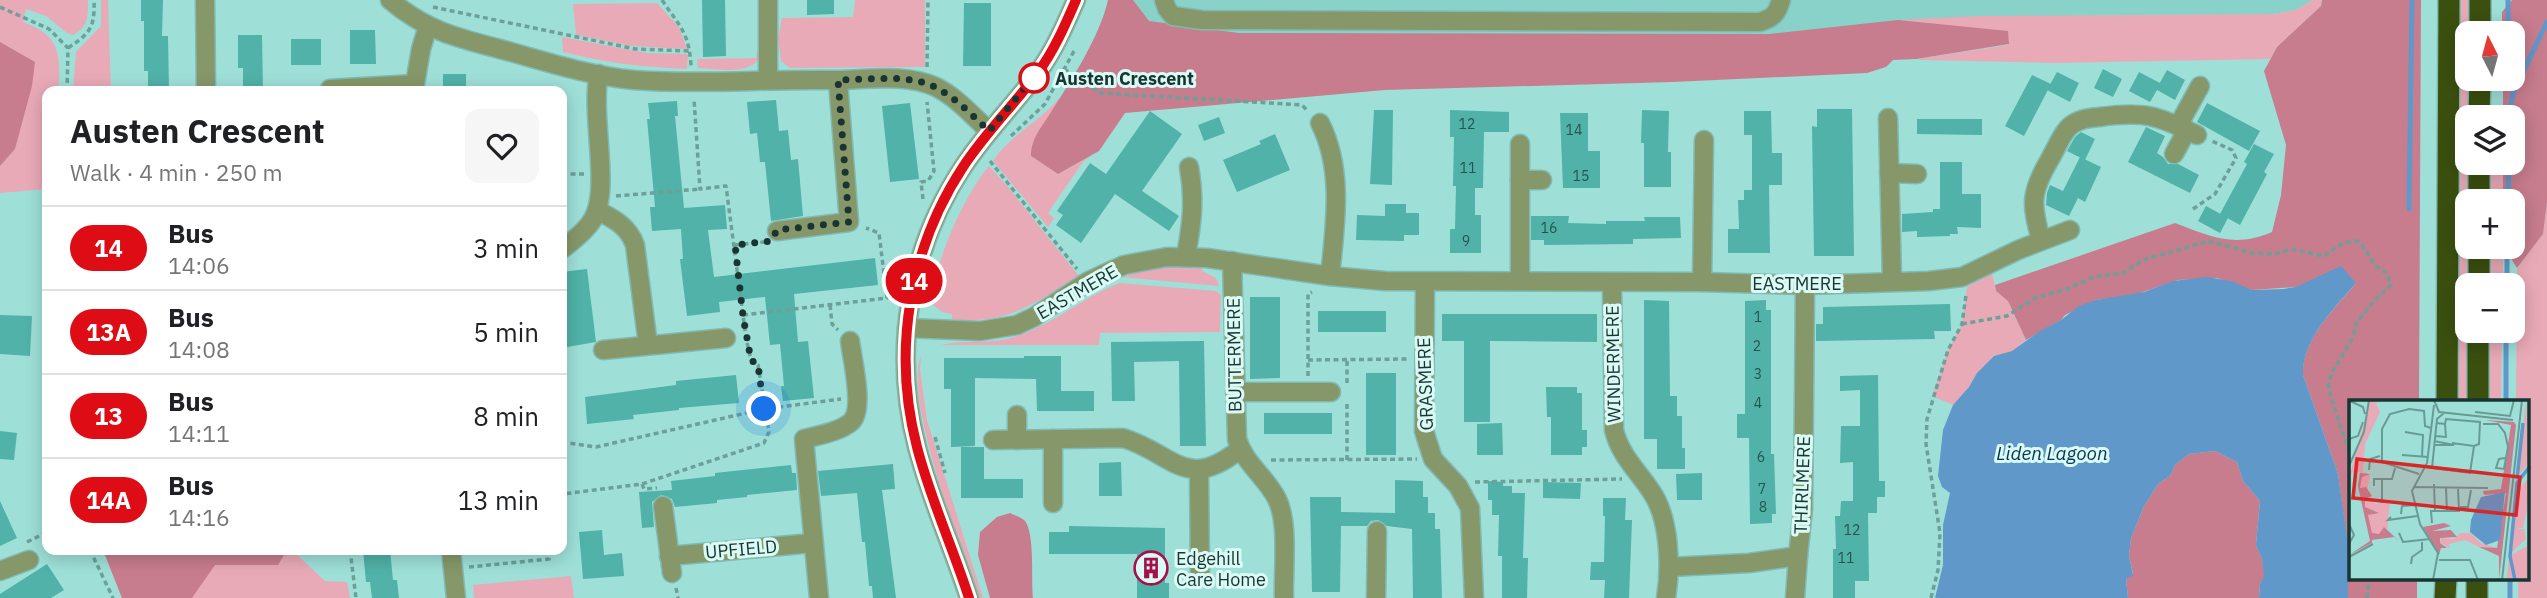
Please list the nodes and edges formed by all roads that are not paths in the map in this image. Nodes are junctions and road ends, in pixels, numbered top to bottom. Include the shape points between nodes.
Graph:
1 (205, 0) edge
2 (390, 0) edge
3 (768, 0) edge
4 (1076, 0) edge
5 (1164, 0) edge
6 (1781, 0) edge
7 (2449, 0) edge
8 (2480, 0) edge
9 (2480, 21) edge
10 (428, 26) junction
11 (599, 74) junction
12 (768, 79) junction
13 (838, 80) junction
14 (206, 86) edge
15 (416, 86) edge
16 (2200, 86) dead end
17 (1888, 118) dead end
18 (1320, 123) road end
19 (2187, 130) junction
20 (989, 131) junction
21 (1704, 140) dead end
22 (1520, 144) dead end
23 (2174, 154) dead end
24 (1189, 167) dead end
25 (1889, 173) junction
26 (1917, 174) dead end
27 (1520, 180) junction
28 (1542, 180) dead end
29 (598, 204) junction
30 (777, 230) road end
31 (2070, 230) dead end
32 (2041, 240) junction
33 (567, 244) edge
34 (1186, 256) junction
35 (1232, 261) junction
36 (1330, 276) junction
37 (1520, 281) junction
38 (1892, 281) junction
39 (1425, 282) junction
40 (1702, 282) junction
41 (1612, 283) junction
42 (1805, 285) junction
43 (907, 328) junction
44 (726, 338) dead end
45 (850, 341) road end
46 (2479, 343) edge
47 (648, 345) junction
48 (603, 349) dead end
49 (1235, 392) junction
50 (1331, 393) dead end
51 (2447, 400) edge
52 (2478, 400) edge
53 (1017, 415) dead end
54 (1053, 439) junction
55 (993, 440) dead end
56 (1017, 440) junction
57 (1244, 455) junction
58 (1199, 470) junction
59 (1053, 503) dead end
60 (663, 506) dead end
61 (1377, 531) dead end
62 (813, 543) junction
63 (452, 555) edge
64 (1798, 556) junction
65 (29, 560) dead end
66 (1670, 567) junction
67 (0, 571) edge
68 (1200, 576) dead end
69 (2446, 580) edge
70 (2477, 580) edge
71 (456, 598) edge
72 (819, 598) edge
73 (969, 598) edge
74 (1284, 598) edge
75 (1376, 598) edge
76 (1474, 598) edge
77 (1666, 598) edge
78 (1795, 598) edge
79 (2445, 598) edge
80 (2477, 598) edge

1 - 14 street
2 - 10 street
3 - 12 street
4 - 20 street via 1047,59
5 - 6 street via 1173,16 1202,20 1704,22 1771,19
7 - 51 highway
8 - 9 highway
10 - 11 street via 459,39
10 - 15 street
11 - 12 street via 633,80
11 - 29 street via 595,92
12 - 13 street
13 - 20 street via 925,84 961,105
13 - 30 street via 849,222
16 - 19 street
17 - 25 street
18 - 36 street via 1331,151 1336,186
19 - 23 street
19 - 32 street via 2155,116 2123,113 2077,121 2046,164 2034,193
20 - 43 street via 938,210 917,264
21 - 40 street
22 - 27 street
24 - 34 street via 1194,211
25 - 26 street
25 - 38 street
27 - 28 street
27 - 37 street
29 - 33 street via 592,221
29 - 47 street via 630,233 635,245
31 - 32 street, EASTMERE
32 - 38 street, EASTMERE via 1962,277
34 - 35 street, EASTMERE
34 - 43 street, EASTMERE via 1124,265 1017,325 980,331
35 - 36 street, EASTMERE
35 - 49 street, BUTTERMERE
36 - 39 street, EASTMERE
37 - 39 street, EASTMERE
37 - 41 street, EASTMERE
38 - 42 street, EASTMERE
39 - 76 street, GRASMERE via 1424,430 1433,459 1467,500
40 - 41 street, EASTMERE
40 - 42 street, EASTMERE
41 - 66 street, WINDERMERE via 1614,430 1620,449 1652,492
42 - 64 street, THIRLMERE via 1803,509
43 - 73 street via 908,394 917,447
44 - 47 street
45 - 62 street via 858,407 852,421 804,439
46 - 52 highway
47 - 48 street
49 - 50 street
49 - 57 street, BUTTERMERE via 1236,429
53 - 56 street
54 - 56 street
54 - 58 street via 1123,438 1177,466
54 - 59 street
55 - 56 street
57 - 58 street
57 - 74 street via 1271,490 1282,514
58 - 68 street
60 - 62 street, UPFIELD via 670,564
61 - 75 street
62 - 72 street
63 - 71 street
64 - 66 street, THIRLMERE via 1749,564
64 - 78 street
65 - 67 street
66 - 77 street, WINDERMERE
69 - 79 highway
70 - 80 highway

